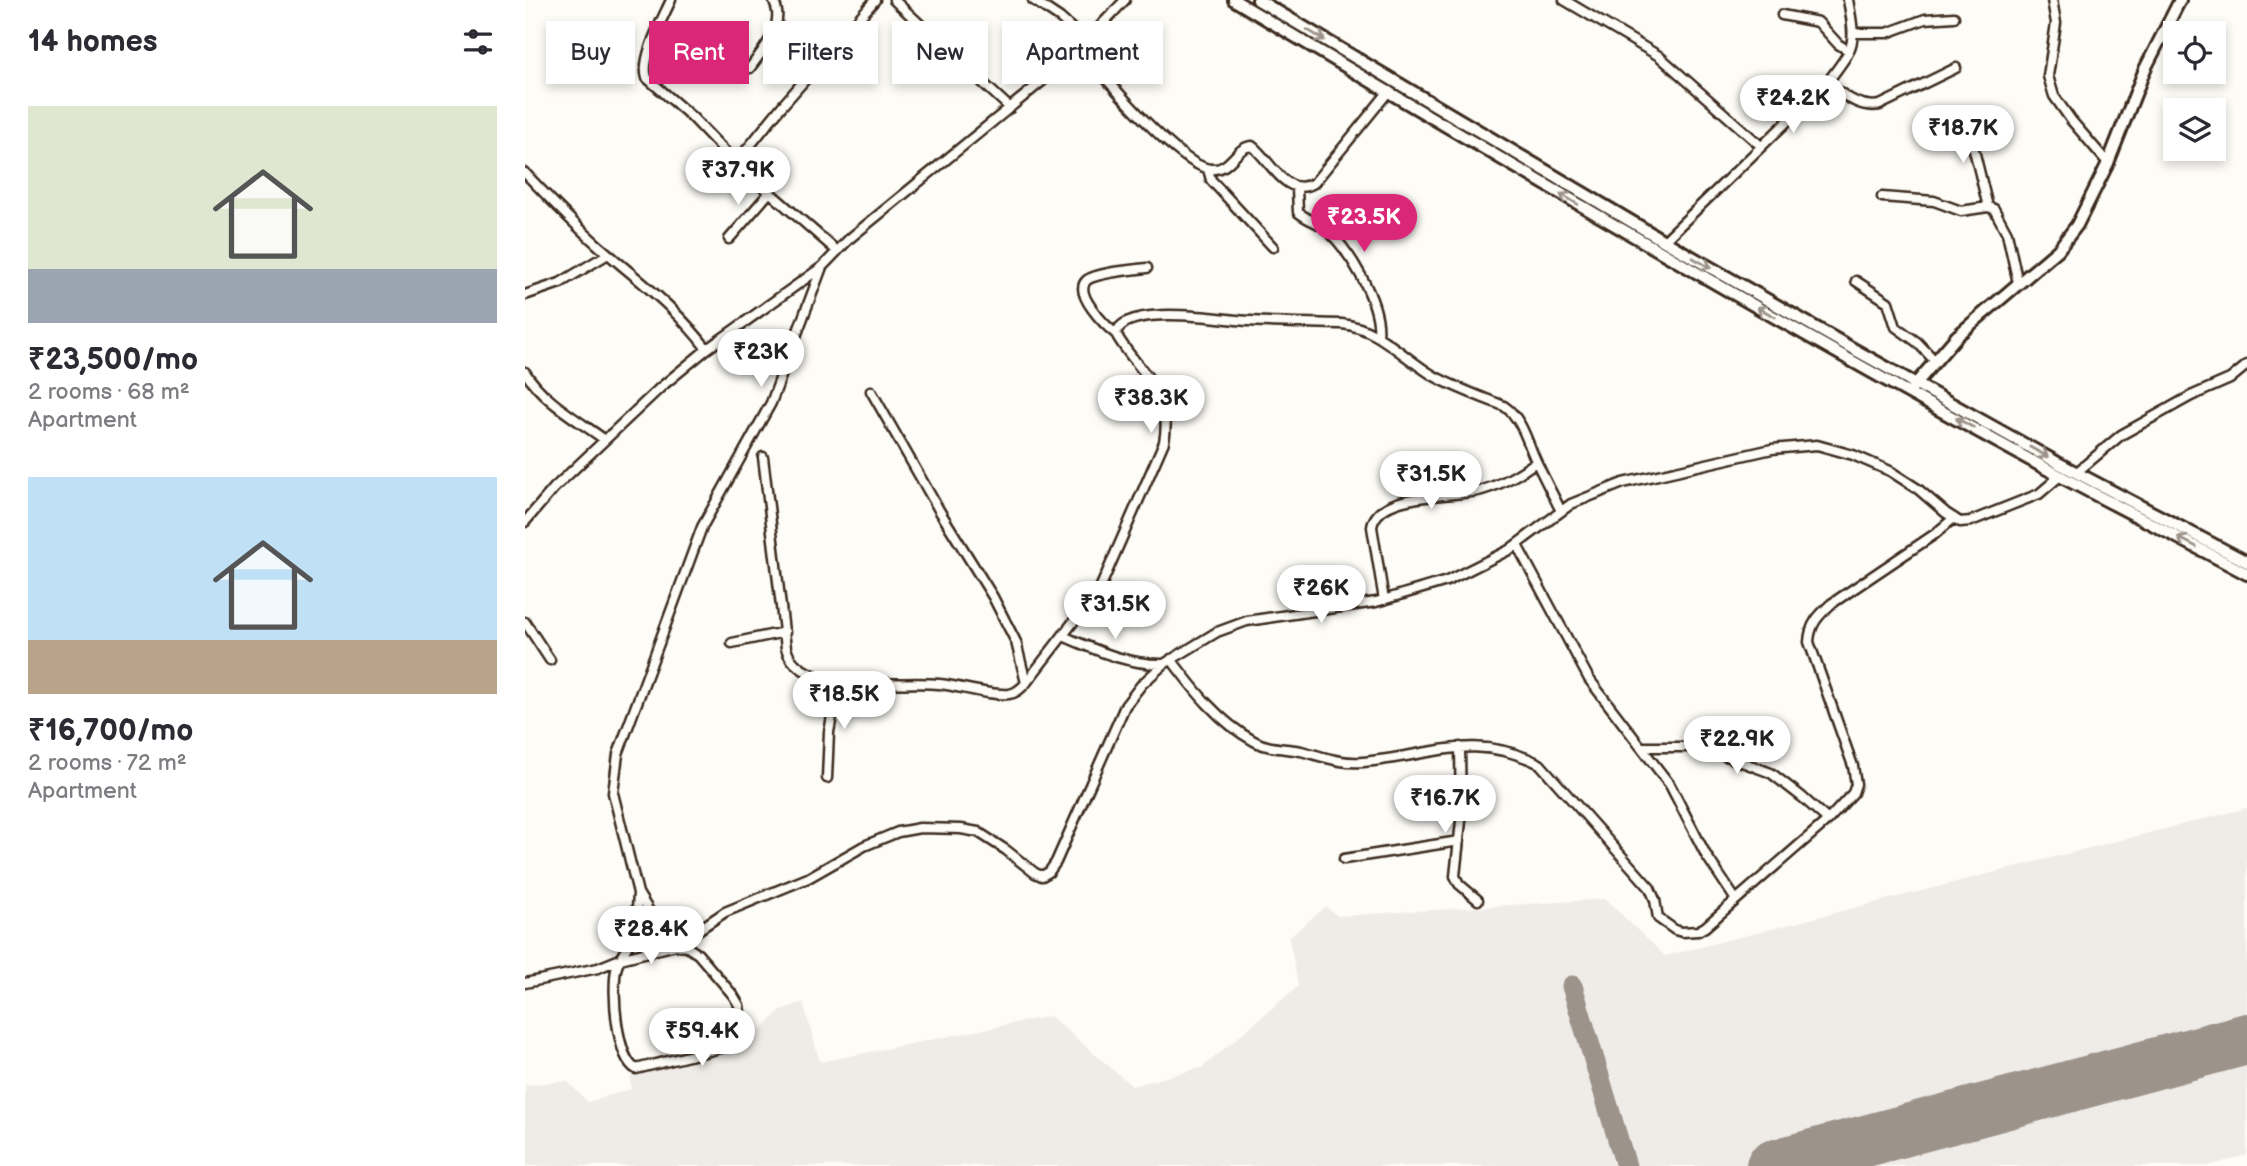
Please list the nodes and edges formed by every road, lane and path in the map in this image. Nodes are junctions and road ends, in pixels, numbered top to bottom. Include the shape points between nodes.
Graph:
1 (671, 0) edge
2 (773, 0) edge
3 (875, 0) edge
4 (894, 0) edge
5 (1033, 0) edge
6 (1125, 0) edge
7 (1234, 0) edge
8 (1259, 0) edge
9 (1564, 0) edge
10 (1848, 0) edge
11 (2052, 0) edge
12 (2181, 0) edge
13 (1577, 4) edge
14 (1782, 15) dead end
15 (1954, 17) dead end
16 (1063, 21) edge
17 (1106, 21) edge
18 (1854, 33) junction
19 (1849, 51) junction
20 (750, 68) dead end
21 (1956, 68) dead end
22 (1827, 83) junction
23 (1038, 84) edge
24 (1109, 84) edge
25 (1389, 91) junction
26 (1010, 108) junction
27 (1966, 117) dead end
28 (1761, 146) junction
29 (736, 163) junction
30 (2108, 163) junction
31 (1208, 169) junction
32 (525, 173) edge
33 (1297, 188) junction
34 (769, 193) junction
35 (1882, 197) dead end
36 (1988, 207) junction
37 (729, 239) dead end
38 (1664, 241) junction
39 (1273, 247) dead end
40 (837, 251) junction
41 (608, 254) junction
42 (822, 267) junction
43 (1147, 268) dead end
44 (1856, 281) dead end
45 (2018, 283) junction
46 (525, 295) edge
47 (1116, 334) junction
48 (1378, 336) junction
49 (707, 349) junction
50 (1935, 361) junction
51 (2247, 365) edge
52 (525, 372) edge
53 (1912, 388) junction
54 (870, 391) dead end
55 (605, 440) junction
56 (763, 457) dead end
57 (1536, 462) junction
58 (2077, 472) junction
59 (2060, 476) junction
60 (1561, 511) junction
61 (1954, 519) junction
62 (525, 522) edge
63 (1517, 545) junction
64 (2247, 562) edge
65 (2247, 574) edge
66 (1384, 600) junction
67 (525, 622) edge
68 (785, 632) junction
69 (1063, 636) junction
70 (732, 643) dead end
71 (550, 660) dead end
72 (1167, 662) junction
73 (845, 681) junction
74 (1027, 683) junction
75 (1460, 747) junction
76 (1641, 747) junction
77 (827, 778) dead end
78 (1828, 820) junction
79 (1458, 841) junction
80 (1344, 859) dead end
81 (638, 893) junction
82 (1478, 900) dead end
83 (1736, 900) junction
84 (655, 920) junction
85 (636, 926) junction
86 (676, 945) junction
87 (653, 951) junction
88 (620, 959) junction
89 (525, 983) edge

1 - 29 street via 646,60 647,78
2 - 20 street via 778,23
3 - 29 street
4 - 26 street
5 - 16 street
6 - 17 street
7 - 25 main road
8 -> 38 main road
9 - 13 street
10 - 18 street
11 - 30 street via 2056,23 2048,76 2054,96
12 - 30 main road via 2145,69
13 - 28 street via 1658,56
14 - 19 street via 1818,22
15 - 18 street via 1925,19 1887,33
18 - 19 street
19 - 22 street
21 - 22 street via 1870,107
22 - 28 street
23 - 26 street
24 - 31 street via 1170,145
25 - 33 street via 1314,183
53 -> 25 main road via 1570,200
26 - 40 street
27 - 36 street
28 - 38 street
29 - 34 street
30 - 45 main road via 2070,236
31 - 33 street via 1225,166 1252,146 1279,176
31 - 39 street via 1211,180
32 - 41 street
33 - 48 street via 1299,212 1328,232 1359,272 1377,313
34 - 37 street
34 - 40 street
35 - 36 street via 1934,201 1961,211
36 - 45 street via 2004,223
38 -> 53 main road
40 - 42 street
41 - 46 street via 560,282
41 - 49 street via 665,300
42 - 49 street
42 - 81 street via 771,403 702,527 618,754 613,793
43 - 47 street via 1102,275 1084,286 1083,295
44 - 50 street via 1888,302 1896,327
45 - 50 main road
47 - 48 street via 1123,323 1174,314 1357,325
47 - 69 street via 1160,393 1167,427 1157,462 1109,573
48 - 57 street via 1436,377 1513,412
49 - 55 street
50 - 53 main road
51 - 58 street via 2230,379 2121,435
52 - 55 street via 547,397
53 -> 58 main road
59 -> 53 main road
54 - 74 street via 993,597 1016,642
55 - 62 street
56 - 68 street
57 - 60 street
57 - 66 street via 1488,488 1416,498 1378,511 1372,527
58 - 64 main road
59 - 61 street via 2032,498 1971,521
65 -> 59 main road
60 - 61 street via 1623,483 1772,449 1817,445 1853,454 1889,471
60 - 63 street
61 - 78 street via 1831,604 1810,629 1809,642 1856,785 1847,802
63 - 66 street via 1447,581
63 - 76 street via 1589,679
66 - 72 street via 1247,621 1217,632
67 - 71 street
68 - 70 street
68 - 73 street via 788,656 797,665
69 - 72 street via 1123,660
69 - 74 street
72 - 75 street via 1228,722 1255,742 1272,747 1340,762 1362,762
72 - 86 street via 1125,706 1049,872 1035,873 978,832 920,828 898,832 808,878 725,912
73 - 74 street via 938,684 1003,694
73 - 77 street via 829,732
75 - 79 street
75 - 83 street via 1487,747 1540,764 1650,888 1658,918 1675,930 1698,931
76 - 78 street via 1702,747 1771,773
76 - 83 street via 1670,785 1706,855
78 - 83 street
79 - 80 street
79 - 82 street via 1455,876
81 - 84 street
81 - 85 street
84 - 86 street
84 - 87 street via 659,941
85 - 87 street via 645,946
85 - 88 street
86 - 87 street
86 - 88 street via 698,954 733,995 739,1005 743,1039 737,1044 643,1069 631,1067 616,1015 614,987
87 - 88 street
88 - 89 street

